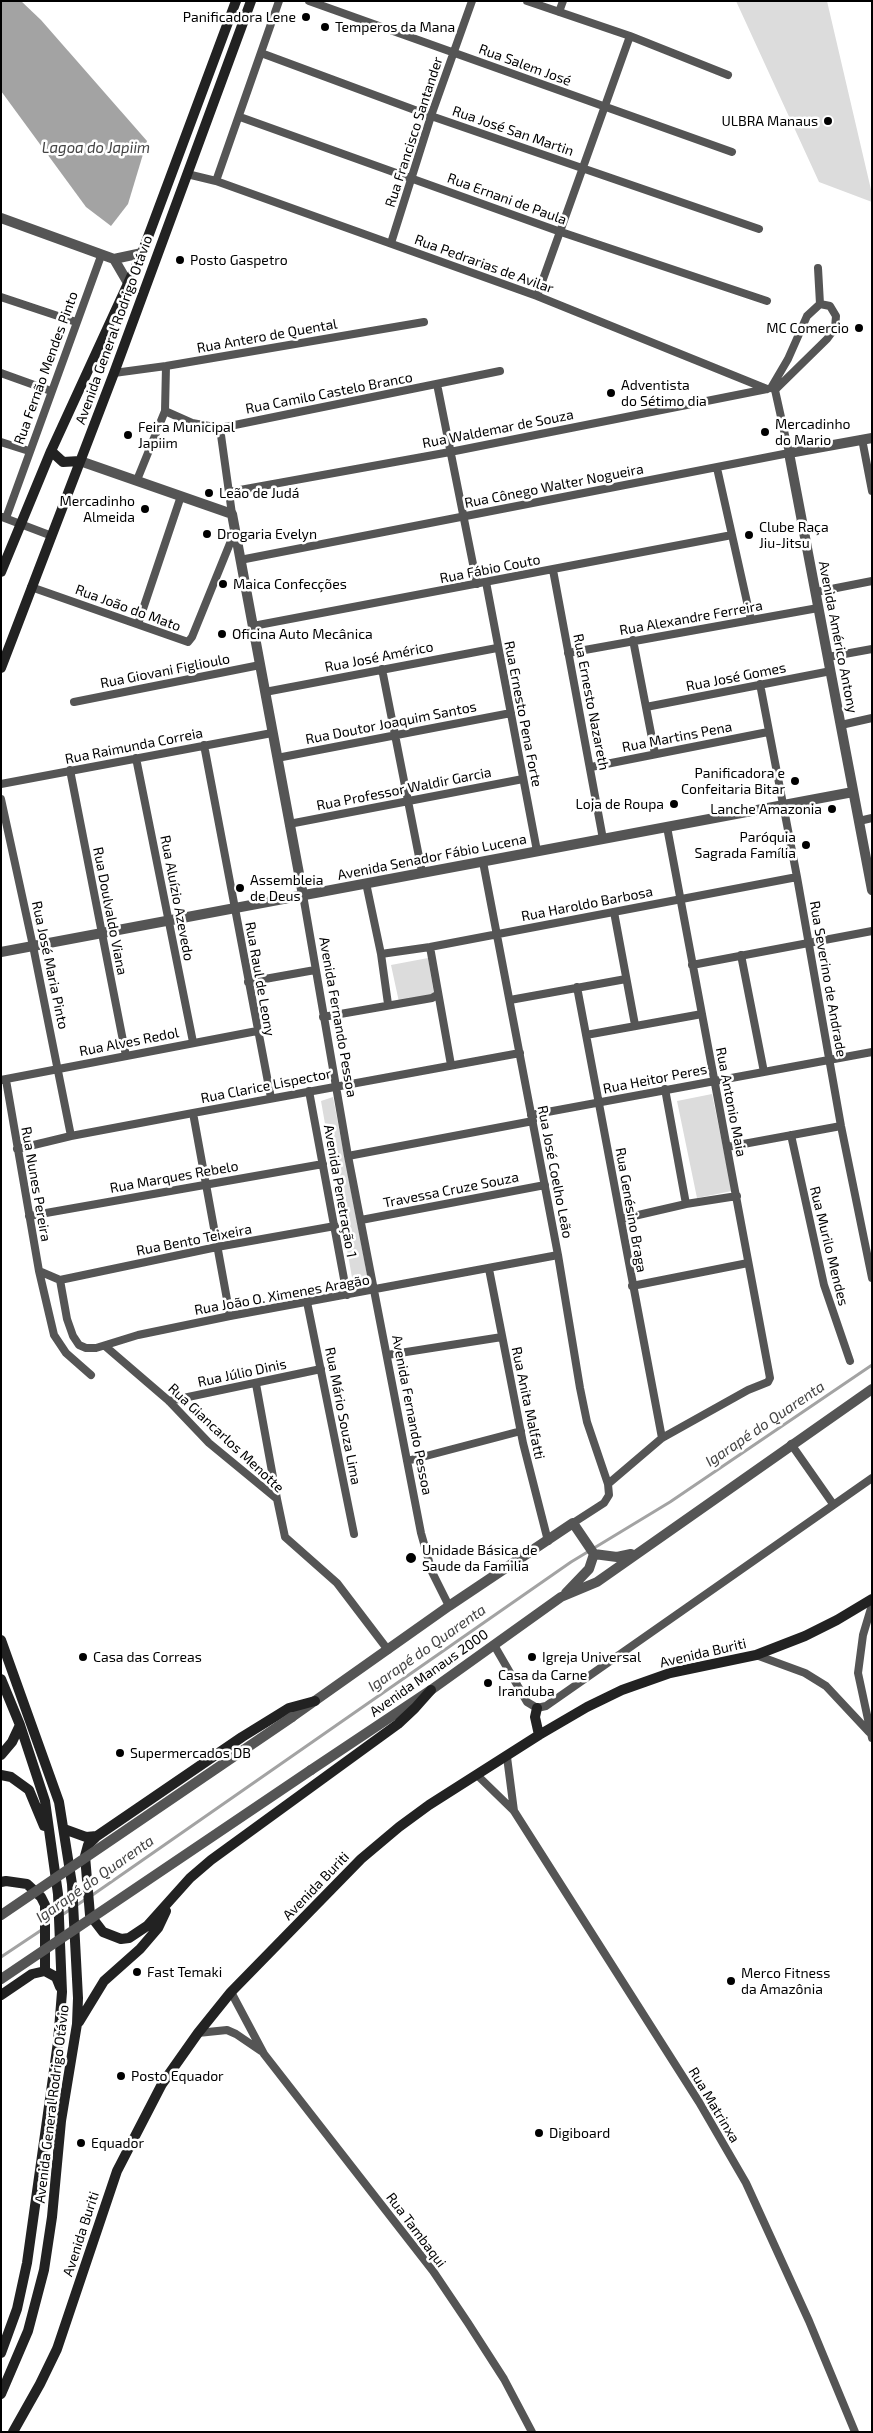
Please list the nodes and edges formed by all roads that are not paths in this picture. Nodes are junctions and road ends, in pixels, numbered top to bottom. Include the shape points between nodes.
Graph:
1 (236, 1) edge
2 (250, 1) edge
3 (279, 1) edge
4 (309, 1) edge
5 (472, 1) edge
6 (527, 1) edge
7 (563, 1) edge
8 (559, 12) junction
9 (630, 36) junction
10 (261, 53) junction
11 (454, 53) junction
12 (728, 75) dead end
13 (603, 106) junction
14 (431, 116) junction
15 (240, 117) junction
16 (732, 152) dead end
17 (583, 167) junction
18 (187, 174) junction
19 (411, 177) junction
20 (216, 181) junction
21 (1, 218) edge
22 (759, 229) dead end
23 (558, 231) junction
24 (391, 243) junction
25 (142, 253) junction
26 (101, 256) junction
27 (114, 260) junction
28 (818, 268) dead end
29 (128, 283) junction
30 (537, 296) junction
31 (1, 297) edge
32 (767, 301) dead end
33 (820, 304) junction
34 (76, 322) junction
35 (424, 322) dead end
36 (166, 366) junction
37 (500, 371) dead end
38 (1, 373) edge
39 (114, 373) junction
40 (437, 384) junction
41 (771, 389) junction
42 (51, 391) junction
43 (165, 411) junction
44 (220, 428) junction
45 (867, 438) edge
46 (1, 442) edge
47 (29, 451) junction
48 (51, 451) junction
49 (450, 452) junction
50 (790, 453) junction
51 (80, 461) junction
52 (717, 468) junction
53 (137, 480) junction
54 (872, 491) edge
55 (229, 492) junction
56 (181, 496) junction
57 (232, 514) junction
58 (4, 517) edge
59 (462, 517) junction
60 (22, 524) junction
61 (234, 532) junction
62 (732, 535) junction
63 (52, 536) junction
64 (240, 560) junction
65 (552, 570) junction
66 (1, 572) edge
67 (872, 581) edge
68 (486, 582) junction
69 (477, 584) junction
70 (31, 587) junction
71 (816, 592) junction
72 (818, 608) junction
73 (751, 620) junction
74 (138, 624) junction
75 (253, 626) junction
76 (633, 640) junction
77 (497, 648) junction
78 (872, 649) edge
79 (568, 653) junction
80 (828, 657) junction
81 (260, 666) junction
82 (1, 668) edge
83 (382, 669) junction
84 (831, 671) junction
85 (760, 684) junction
86 (265, 692) junction
87 (74, 702) dead end
88 (646, 707) junction
89 (511, 713) junction
90 (872, 718) edge
91 (841, 725) junction
92 (768, 732) junction
93 (272, 733) junction
94 (395, 735) junction
95 (204, 746) junction
96 (655, 754) junction
97 (136, 758) junction
98 (277, 758) junction
99 (591, 767) junction
100 (70, 770) junction
101 (523, 779) junction
102 (1, 784) edge
103 (852, 792) junction
104 (1, 799) edge
105 (408, 801) junction
106 (783, 805) junction
107 (872, 818) edge
108 (859, 821) junction
109 (289, 824) junction
110 (667, 827) junction
111 (603, 839) junction
112 (537, 851) junction
113 (483, 862) junction
114 (422, 872) junction
115 (797, 877) junction
116 (366, 883) junction
117 (872, 888) edge
118 (302, 894) junction
119 (680, 898) junction
120 (235, 908) junction
121 (614, 912) junction
122 (168, 921) junction
123 (872, 930) edge
124 (101, 934) junction
125 (496, 934) junction
126 (809, 943) junction
127 (33, 946) junction
128 (430, 946) junction
129 (1, 952) edge
130 (381, 954) junction
131 (741, 955) junction
132 (692, 965) junction
133 (315, 970) junction
134 (626, 979) junction
135 (248, 982) junction
136 (577, 987) junction
137 (437, 995) junction
138 (510, 1000) junction
139 (388, 1004) junction
140 (702, 1014) junction
141 (323, 1017) junction
142 (635, 1025) junction
143 (257, 1031) junction
144 (586, 1035) junction
145 (193, 1042) junction
146 (872, 1052) edge
147 (520, 1053) junction
148 (126, 1056) junction
149 (829, 1059) junction
150 (451, 1065) junction
151 (58, 1068) junction
152 (764, 1072) junction
153 (3, 1080) edge
154 (714, 1080) junction
155 (335, 1086) junction
156 (665, 1089) junction
157 (309, 1091) junction
158 (270, 1098) junction
159 (599, 1102) junction
160 (193, 1113) junction
161 (532, 1118) junction
162 (841, 1126) junction
163 (791, 1135) junction
164 (71, 1136) junction
165 (727, 1147) junction
166 (17, 1149) junction
167 (348, 1156) junction
168 (323, 1164) junction
169 (206, 1184) junction
170 (544, 1185) junction
171 (737, 1196) junction
172 (686, 1204) junction
173 (29, 1216) junction
174 (621, 1219) junction
175 (361, 1220) junction
176 (334, 1226) junction
177 (218, 1247) junction
178 (558, 1255) junction
179 (748, 1263) junction
180 (488, 1269) junction
181 (40, 1271) junction
182 (872, 1278) edge
183 (60, 1280) junction
184 (632, 1286) junction
185 (376, 1290) junction
186 (347, 1295) junction
187 (307, 1302) junction
188 (230, 1316) junction
189 (502, 1337) junction
190 (105, 1346) junction
191 (387, 1355) junction
192 (850, 1361) dead end
193 (321, 1369) junction
194 (91, 1375) dead end
195 (256, 1384) junction
196 (872, 1389) edge
197 (169, 1400) junction
198 (520, 1431) junction
199 (662, 1438) junction
200 (791, 1444) junction
201 (407, 1461) junction
202 (872, 1478) edge
203 (608, 1484) junction
204 (276, 1499) junction
205 (833, 1504) junction
206 (576, 1528) junction
207 (354, 1534) dead end
208 (548, 1540) junction
209 (593, 1552) junction
210 (636, 1553) junction
211 (561, 1597) junction
212 (872, 1599) edge
213 (872, 1605) edge
214 (449, 1606) junction
215 (1, 1640) edge
216 (494, 1645) junction
217 (388, 1650) junction
218 (756, 1655) junction
219 (1, 1679) edge
220 (430, 1690) junction
221 (315, 1701) junction
222 (537, 1708) junction
223 (20, 1725) junction
224 (540, 1735) junction
225 (870, 1735) edge
226 (1, 1755) edge
227 (507, 1757) junction
228 (1, 1775) edge
229 (477, 1775) junction
230 (514, 1811) junction
231 (64, 1829) junction
232 (97, 1836) junction
233 (52, 1849) junction
234 (1, 1882) edge
235 (171, 1901) junction
236 (4, 1912) edge
237 (45, 1971) junction
238 (1, 1979) edge
239 (62, 1992) junction
240 (232, 1992) junction
241 (1, 1995) edge
242 (77, 2024) junction
243 (198, 2033) junction
244 (264, 2054) junction
245 (1, 2352) edge
246 (1, 2394) edge
247 (854, 2431) edge
248 (13, 2432) edge
249 (532, 2432) edge

1 - 25 main road, Avenida General Rodrigo Otávio
2 - 18 main road, Avenida General Rodrigo Otávio
3 - 10 street
4 - 11 street, Rua Salem José
5 - 11 street, Rua Francisco Santander
6 - 8 street
7 - 8 street
8 - 9 street
9 - 12 street
9 - 13 street
10 - 14 street, Rua José San Martin
10 - 15 street
11 - 13 street, Rua Salem José
11 - 14 street, Rua Francisco Santander
13 - 16 street, Rua Salem José
13 - 17 street
14 - 17 street, Rua José San Martin
14 - 19 street, Rua Francisco Santander
15 - 19 street, Rua Ernani de Paula
15 - 20 street
17 - 22 street, Rua José San Martin
17 - 23 street
18 - 20 street, Rua Pedrarias de Avilar
18 - 39 main road, Avenida General Rodrigo Otávio
19 - 23 street, Rua Ernani de Paula
19 - 24 street, Rua Francisco Santander
20 - 24 street, Rua Pedrarias de Avilar
21 - 26 street
23 - 30 street
23 - 32 street, Rua Ernani de Paula
24 - 30 street, Rua Pedrarias de Avilar
25 - 27 street
25 - 29 main road, Avenida General Rodrigo Otávio
26 - 27 street
26 - 34 street, Rua Fernão Mendes Pinto
27 - 29 street
28 - 33 street
29 - 48 main road, Avenida General Rodrigo Otávio
30 - 41 street, Rua Pedrarias de Avilar
31 - 34 street
33 - 41 street via 808,316
33 - 41 street via 835,311 835,328
34 - 42 street, Rua Fernão Mendes Pinto
35 - 36 street, Rua Antero de Quental
36 - 39 street, Rua Antero de Quental
36 - 43 street
37 - 40 street, Rua Camilo Castelo Branco
38 - 42 street
39 - 51 main road, Avenida General Rodrigo Otávio
40 - 44 street, Rua Camilo Castelo Branco
40 - 49 street
41 - 49 street, Rua Waldemar de Souza
41 - 50 street, Avenida Américo Antony
42 - 47 street, Rua Fernão Mendes Pinto
43 - 44 street, Rua Camilo Castelo Branco via 192,423
43 - 53 street
44 - 55 street, Avenida Fernando Pessoa
45 - 50 street, Rua Cônego Walter Nogueira
45 - 54 street
46 - 47 street
47 - 58 street, Rua Fernão Mendes Pinto
48 - 51 main road via 63,462
48 - 60 main road, Avenida General Rodrigo Otávio
49 - 55 street, Rua Waldemar de Souza
49 - 59 street
50 - 52 street, Rua Cônego Walter Nogueira
50 - 71 street, Avenida Américo Antony
51 - 53 street
51 - 63 main road, Avenida General Rodrigo Otávio
52 - 59 street, Rua Cônego Walter Nogueira
52 - 62 street
53 - 56 street
55 - 57 street, Avenida Fernando Pessoa
56 - 57 street
56 - 74 street
57 - 61 street, Avenida Fernando Pessoa
58 - 60 street
59 - 64 street, Rua Cônego Walter Nogueira
59 - 69 street
60 - 63 street
60 - 66 main road, Avenida General Rodrigo Otávio
61 - 64 street, Avenida Fernando Pessoa
61 - 74 street, Rua João do Mato via 190,640 185,642
62 - 65 street, Rua Fábio Couto
62 - 73 street
63 - 70 main road, Avenida General Rodrigo Otávio
64 - 75 street, Avenida Fernando Pessoa
65 - 68 street, Rua Fábio Couto
65 - 79 street, Rua Ernesto Nazareth
67 - 71 street
68 - 69 street, Rua Fábio Couto
68 - 77 street, Rua Ernesto Pena Forte
69 - 75 street, Rua Fábio Couto
70 - 74 street, Rua João do Mato
70 - 82 main road, Avenida General Rodrigo Otávio
71 - 72 street, Avenida Américo Antony
72 - 73 street, Rua Alexandre Ferreira
72 - 80 street, Avenida Américo Antony
73 - 76 street, Rua Alexandre Ferreira
75 - 81 street, Avenida Fernando Pessoa
76 - 79 street, Rua Alexandre Ferreira
76 - 88 street
77 - 83 street, Rua José Américo
77 - 89 street, Rua Ernesto Pena Forte
78 - 80 street
79 - 99 street, Rua Ernesto Nazareth
80 - 84 street, Avenida Américo Antony
81 - 86 street, Avenida Fernando Pessoa
81 - 87 street, Rua Giovani Figlioulo
83 - 86 street, Rua José Américo
83 - 94 street
84 - 85 street, Rua José Gomes
84 - 91 street, Avenida Américo Antony
85 - 88 street, Rua José Gomes
85 - 92 street, Rua Severino de Andrade
86 - 93 street, Avenida Fernando Pessoa
88 - 96 street
89 - 94 street, Rua Doutor Joaquim Santos
89 - 101 street, Rua Ernesto Pena Forte
90 - 91 street
91 - 103 street, Avenida Américo Antony
92 - 96 street, Rua Martins Pena
92 - 106 street, Rua Severino de Andrade
93 - 95 street, Rua Raimunda Correia
93 - 98 street, Avenida Fernando Pessoa
94 - 98 street, Rua Doutor Joaquim Santos
94 - 105 street
95 - 97 street, Rua Raimunda Correia
95 - 120 street, Rua Raul de Leony
96 - 99 street, Rua Martins Pena
97 - 100 street, Rua Raimunda Correia
97 - 122 street, Rua Aluízio Azevedo
98 - 109 street, Avenida Fernando Pessoa
99 - 111 street, Rua Ernesto Nazareth
100 - 102 street, Rua Raimunda Correia
100 - 124 street, Rua Doulvaldo Viana
101 - 105 street, Rua Professor Waldir Garcia
101 - 112 street, Rua Ernesto Pena Forte
103 - 106 street, Avenida Senador Fábio Lucena
103 - 108 street, Avenida Américo Antony
104 - 127 street, Rua José Maria Pinto
105 - 109 street, Rua Professor Waldir Garcia
105 - 114 street
106 - 110 street, Avenida Senador Fábio Lucena
106 - 115 street, Rua Severino de Andrade
107 - 108 street
108 - 117 street, Avenida Américo Antony
109 - 118 street, Avenida Fernando Pessoa
110 - 111 street, Avenida Senador Fábio Lucena
110 - 119 street, Rua Antonio Maia
111 - 112 street, Avenida Senador Fábio Lucena
112 - 113 street, Avenida Senador Fábio Lucena
113 - 114 street, Avenida Senador Fábio Lucena
113 - 125 street, Rua José Coelho Leão
114 - 116 street, Avenida Senador Fábio Lucena
115 - 119 street, Rua Haroldo Barbosa
115 - 126 street, Rua Severino de Andrade
116 - 118 street, Avenida Senador Fábio Lucena
116 - 130 street
118 - 120 street, Avenida Senador Fábio Lucena
118 - 133 street, Avenida Fernando Pessoa
119 - 121 street, Rua Haroldo Barbosa
119 - 132 street, Rua Antonio Maia
120 - 122 street, Avenida Senador Fábio Lucena
120 - 135 street, Rua Raul de Leony
121 - 125 street, Rua Haroldo Barbosa
121 - 134 street
122 - 124 street, Avenida Senador Fábio Lucena
122 - 145 street, Rua Aluízio Azevedo
123 - 126 street
124 - 127 street, Avenida Senador Fábio Lucena
124 - 148 street, Rua Doulvaldo Viana
125 - 128 street, Rua Haroldo Barbosa
125 - 138 street, Rua José Coelho Leão
126 - 131 street
126 - 149 street, Rua Severino de Andrade
127 - 129 street, Avenida Senador Fábio Lucena
127 - 151 street, Rua José Maria Pinto
128 - 130 street, Rua Haroldo Barbosa
128 - 137 street
130 - 139 street
131 - 132 street
131 - 152 street
132 - 140 street, Rua Antonio Maia
133 - 135 street
133 - 141 street, Avenida Fernando Pessoa
134 - 136 street
134 - 142 street
135 - 143 street, Rua Raul de Leony
136 - 138 street
136 - 144 street, Rua Genésino Braga
137 - 139 street
137 - 150 street
138 - 147 street, Rua José Coelho Leão
139 - 141 street
140 - 142 street
140 - 154 street, Rua Antonio Maia
141 - 155 street, Avenida Fernando Pessoa
142 - 144 street
143 - 145 street, Rua Alves Redol
143 - 158 street, Rua Raul de Leony
144 - 159 street, Rua Genésino Braga
145 - 148 street, Rua Alves Redol
146 - 149 street, Rua Heitor Peres
147 - 150 street, Rua Clarice Lispector
147 - 161 street, Rua José Coelho Leão
148 - 151 street, Rua Alves Redol
149 - 152 street, Rua Heitor Peres
149 - 162 street, Rua Severino de Andrade
150 - 155 street, Rua Clarice Lispector
151 - 153 street, Rua Alves Redol
151 - 164 street, Rua José Maria Pinto
152 - 154 street, Rua Heitor Peres
153 - 166 street, Rua Nunes Pereira
154 - 156 street, Rua Heitor Peres
154 - 165 street, Rua Antonio Maia
155 - 157 street, Rua Clarice Lispector
155 - 167 street, Avenida Fernando Pessoa
156 - 159 street, Rua Heitor Peres
156 - 172 street
157 - 158 street, Rua Clarice Lispector
157 - 168 street, Avenida Penetração 1
158 - 160 street, Rua Clarice Lispector
159 - 161 street, Rua Heitor Peres
159 - 174 street, Rua Genésino Braga
160 - 164 street, Rua Clarice Lispector
160 - 169 street
161 - 167 street, Rua Heitor Peres
161 - 170 street, Rua José Coelho Leão
162 - 163 street
162 - 182 street, Rua Severino de Andrade
163 - 165 street
163 - 192 street, Rua Murilo Mendes via 824,1285
164 - 166 street, Rua Clarice Lispector
165 - 171 street, Rua Antonio Maia
166 - 173 street, Rua Nunes Pereira
167 - 175 street, Avenida Fernando Pessoa
168 - 169 street, Rua Marques Rebelo
168 - 176 street, Avenida Penetração 1
169 - 173 street, Rua Marques Rebelo
169 - 177 street
170 - 175 street, Travessa Cruze Souza
170 - 178 street, Rua José Coelho Leão
171 - 172 street
171 - 179 street, Rua Antonio Maia
172 - 174 street
173 - 181 street, Rua Nunes Pereira
174 - 184 street, Rua Genésino Braga
175 - 185 street, Avenida Fernando Pessoa
176 - 177 street, Rua Bento Teixeira
176 - 186 street, Avenida Penetração 1
177 - 183 street, Rua Bento Teixeira
177 - 188 street
178 - 180 street, Rua João O. Ximenes Aragão
178 - 203 street, Rua José Coelho Leão via 587,1422
179 - 184 street
179 - 199 street, Rua Antonio Maia via 770,1374 768,1382
180 - 185 street, Rua João O. Ximenes Aragão
180 - 189 street, Rua Anita Malfatti
181 - 183 street
181 - 194 street, Rua Nunes Pereira via 54,1335 66,1353
183 - 190 street, Rua João O. Ximenes Aragão via 66,1319 79,1345 86,1348
184 - 199 street, Rua Genésino Braga
185 - 186 street, Rua João O. Ximenes Aragão
185 - 191 street, Avenida Fernando Pessoa
186 - 187 street, Rua João O. Ximenes Aragão
187 - 188 street, Rua João O. Ximenes Aragão
187 - 193 street, Rua Mário Souza Lima
188 - 190 street, Rua João O. Ximenes Aragão via 123,1339
189 - 191 street
189 - 198 street, Rua Anita Malfatti
190 - 197 street, Rua Giancarlos Menotte
191 - 201 street, Avenida Fernando Pessoa
193 - 195 street, Rua Júlio Dinis
193 - 207 street, Rua Mário Souza Lima
195 - 197 street, Rua Júlio Dinis
195 - 204 street
196 - 200 street, Avenida Manaus 2000
197 - 204 street, Rua Giancarlos Menotte via 209,1443
198 - 201 street
198 - 208 street, Rua Anita Malfatti
199 - 203 street
200 - 205 street
200 - 210 street, Avenida Manaus 2000
201 - 214 street, Avenida Fernando Pessoa via 425,1552
202 - 205 street
203 - 206 street via 609,1495 604,1504
204 - 217 street, Rua Giancarlos Menotte via 285,1537 337,1583
205 - 222 street via 546,1706
206 - 208 street
206 - 209 street
208 - 214 street
209 - 210 street via 617,1557
209 - 211 street via 589,1569
210 - 211 street, Avenida Manaus 2000 via 597,1582
211 - 216 street, Avenida Manaus 2000
212 - 218 main road, Avenida Buriti via 805,1636
213 - 225 street via 862,1636 858,1673
214 - 217 street
215 - 231 main road, Avenida General Rodrigo Otávio via 55,1787
216 - 220 street, Avenida Manaus 2000
216 - 222 street via 527,1702
217 - 221 street
218 - 224 main road, Avenida Buriti via 670,1673 622,1690
218 - 225 street via 805,1672 826,1686
219 - 223 main road, Avenida General Rodrigo Otávio
220 - 235 main road via 398,1724 211,1860
220 - 238 street, Avenida Manaus 2000, bridge
221 - 232 main road via 289,1708 242,1736
221 - 236 street, bridge
222 - 224 main road
223 - 226 main road
223 - 233 main road, Avenida General Rodrigo Otávio via 40,1783
224 - 227 main road, Avenida Buriti
227 - 229 main road, Avenida Buriti
227 - 230 street, Rua Matrinxa
228 - 233 main road via 11,1777 29,1790
229 - 230 street, Rua Matrinxa
229 - 240 main road, Avenida Buriti via 429,1805 361,1859
230 - 247 street, Rua Matrinxa via 700,2102 746,2183 809,2321
231 - 232 main road via 86,1837
231 - 242 main road, Avenida General Rodrigo Otávio via 75,1923
232 - 235 main road via 85,1849 90,1915 102,1932 121,1939 129,1938 147,1926
233 - 239 main road, Avenida General Rodrigo Otávio via 61,1932
234 - 237 main road via 26,1884 36,1891 44,1905
235 - 242 main road via 158,1928 104,1981
237 - 239 main road via 56,1978
237 - 241 main road via 32,1974
239 - 245 main road, Avenida General Rodrigo Otávio via 27,2263 17,2309
240 - 243 main road, Avenida Buriti
240 - 244 street, Rua Tambaqui
242 - 246 main road, Avenida General Rodrigo Otávio via 61,2121 44,2270 28,2331
243 - 244 street, Rua Tambaqui via 227,2030
243 - 248 main road, Avenida Buriti via 162,2084 117,2171 57,2349
244 - 249 street, Rua Tambaqui via 433,2272 504,2379

